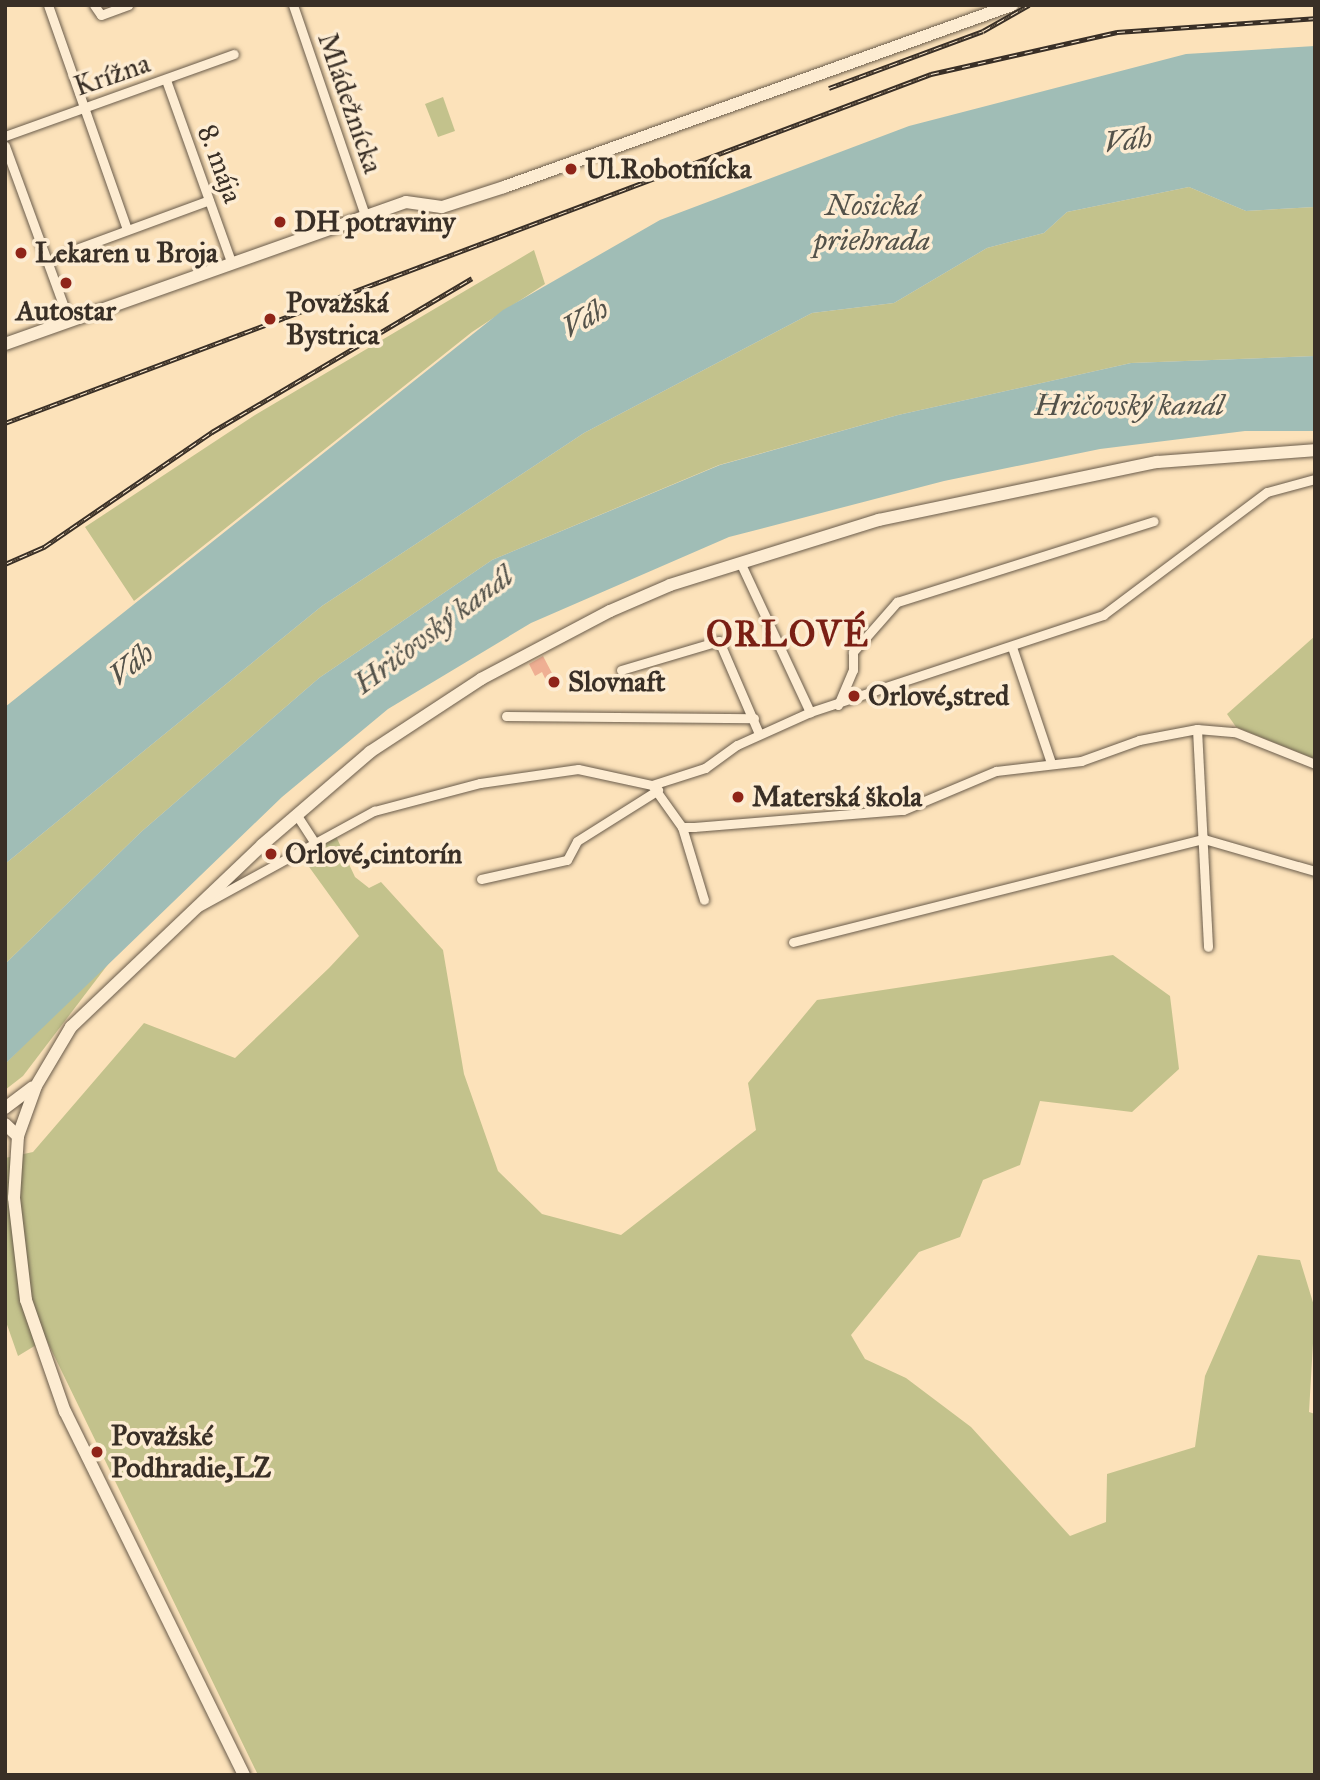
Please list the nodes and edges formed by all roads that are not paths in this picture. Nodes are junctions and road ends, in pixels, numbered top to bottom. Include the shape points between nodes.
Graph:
1 (48, 5) edge
2 (94, 5) edge
3 (128, 5) edge
4 (293, 5) edge
5 (1012, 5) edge
6 (234, 54) dead end
7 (166, 80) junction
8 (85, 108) junction
9 (5, 136) edge
10 (5, 146) edge
11 (209, 200) junction
12 (365, 215) junction
13 (127, 229) junction
14 (68, 252) tunnel mouth
15 (231, 262) junction
16 (69, 321) junction
17 (5, 344) edge
18 (1315, 450) edge
19 (1315, 479) edge
20 (1154, 521) dead end
21 (740, 562) junction
22 (1012, 647) junction
23 (621, 670) dead end
24 (838, 705) junction
25 (810, 712) junction
26 (506, 716) dead end
27 (754, 718) junction
28 (1197, 729) junction
29 (759, 734) junction
30 (1051, 763) junction
31 (1315, 764) edge
32 (655, 787) junction
33 (296, 814) junction
34 (682, 827) junction
35 (1204, 839) junction
36 (313, 840) junction
37 (1315, 871) edge
38 (481, 879) dead end
39 (704, 900) dead end
40 (189, 912) junction
41 (793, 942) dead end
42 (1208, 947) dead end
43 (37, 1083) junction
44 (5, 1108) edge
45 (5, 1124) edge
46 (11, 1137) edge
47 (5, 1175) edge
48 (13, 1198) junction
49 (244, 1775) edge

1 - 8 street
2 - 3 street via 102,15
4 - 12 street, Mládežnícka
5 - 12 main road via 479,195 437,208 407,202
6 - 7 street, Krížna
7 - 8 street, Krížna
7 - 11 street, 8. mája
8 - 9 street, Krížna
8 - 13 street
10 - 16 street via 50,258
11 - 13 street
11 - 15 street, 8. mája
12 - 15 main road
13 - 14 street
15 - 16 main road
16 - 17 main road
18 - 21 main road via 1189,457 1073,477 879,520
19 - 22 street via 1266,492 1103,615
20 - 24 street via 897,602 853,652 853,670
21 - 25 street
21 - 33 main road via 670,585 548,641 412,722
22 - 24 street
22 - 30 street
23 - 27 street via 719,641
24 - 25 street
25 - 29 street
26 - 27 street
27 - 29 street
28 - 30 street via 1139,740 1082,761
28 - 31 street via 1235,732
28 - 35 street
29 - 32 street via 705,768
30 - 34 street via 996,771 903,810
32 - 34 street
32 - 36 street via 599,769 480,783 386,807
32 - 38 street via 577,842 567,860
33 - 36 street
33 - 40 main road
34 - 39 street
35 - 37 street
35 - 41 street
35 - 42 street
36 - 40 street via 203,910
40 - 43 main road via 78,1018
43 - 44 main road
43 - 46 main road
45 - 46 main road
46 - 48 main road
47 - 48 main road
48 - 49 main road via 21,1278 41,1357

